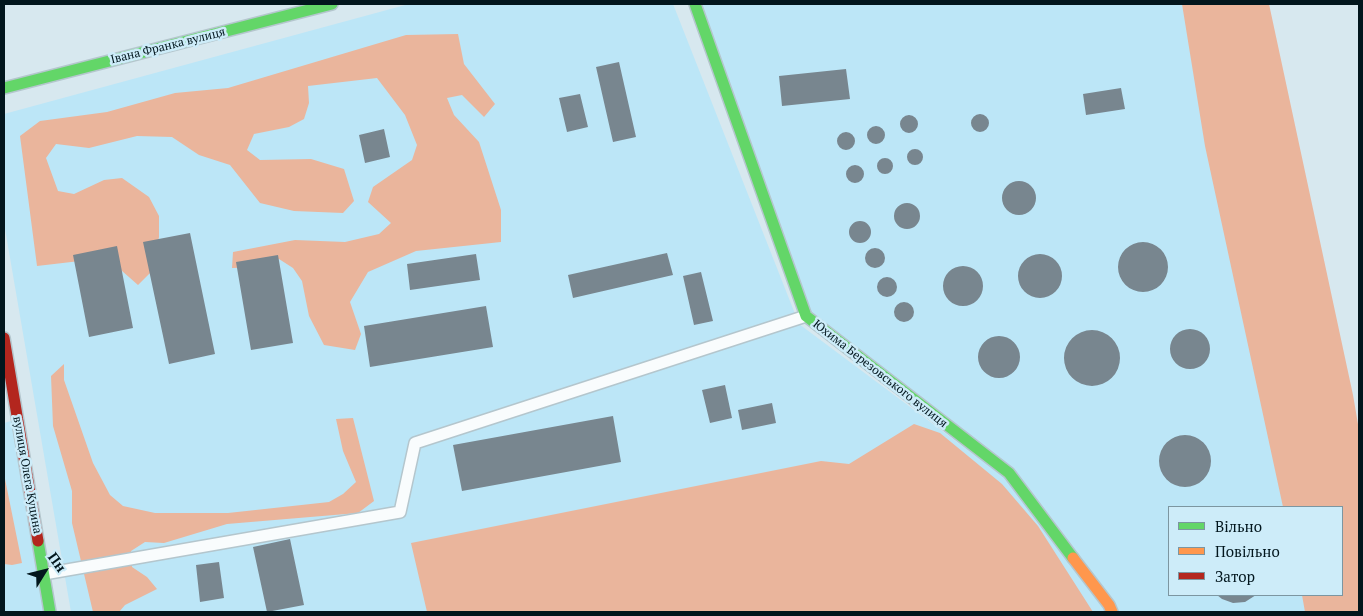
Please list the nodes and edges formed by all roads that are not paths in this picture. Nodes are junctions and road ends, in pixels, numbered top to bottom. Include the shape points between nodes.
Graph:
1 (332, 4) edge
2 (695, 4) edge
3 (4, 88) edge
4 (806, 316) junction
5 (4, 338) edge
6 (44, 574) junction
7 (50, 612) edge
8 (1112, 612) edge

1 - 3 street, Івана Франка вулиця
2 - 4 street, Юхима Березовського вулиця
4 - 6 lane via 415,443 400,512
4 - 8 street, Юхима Березовського вулиця via 1010,473
5 - 6 street, вулиця Олега Куцина
6 - 7 street, вулиця Олега Куцина

